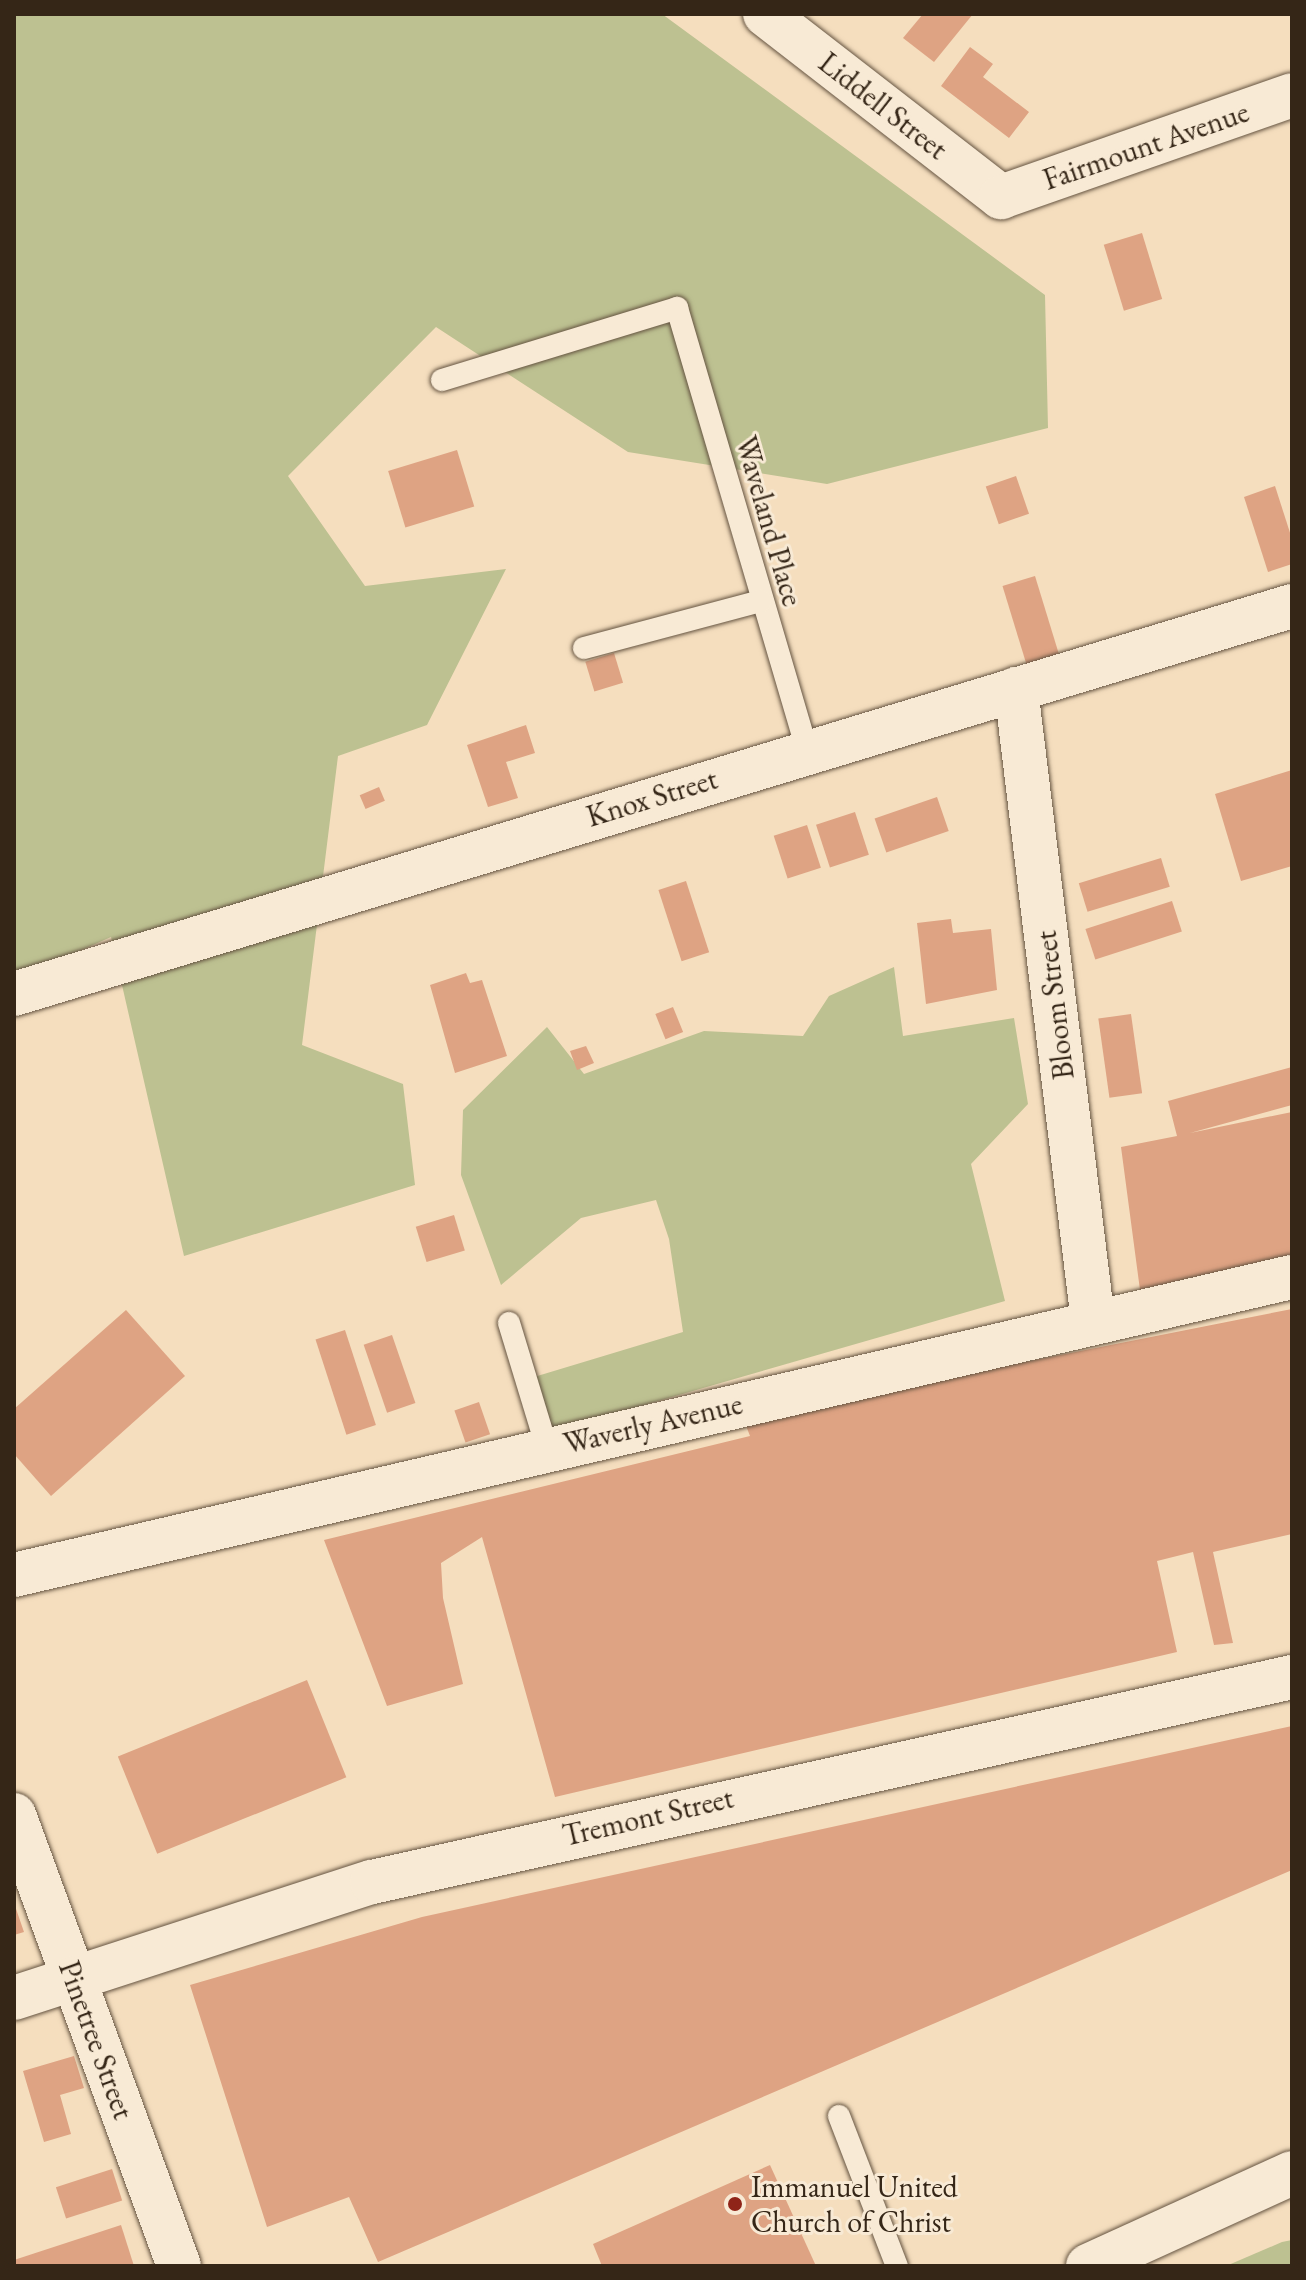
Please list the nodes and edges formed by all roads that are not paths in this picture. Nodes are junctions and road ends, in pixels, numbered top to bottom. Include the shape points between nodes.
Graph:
1 (765, 14) edge
2 (1292, 95) edge
3 (1001, 197) joint
4 (442, 380) dead end
5 (761, 601) junction
6 (1292, 606) edge
7 (584, 648) dead end
8 (1016, 689) junction
9 (807, 751) junction
10 (14, 994) edge
11 (1292, 1277) edge
12 (1093, 1322) junction
13 (509, 1323) dead end
14 (547, 1448) junction
15 (14, 1575) edge
16 (1292, 1677) edge
17 (14, 1815) edge
18 (74, 1978) junction
19 (14, 1998) edge
20 (839, 2116) dead end
21 (1292, 2173) edge
22 (179, 2266) edge
23 (897, 2266) edge
24 (1088, 2266) edge

1 - 3 street, Liddell Street
2 - 3 street, Fairmount Avenue
4 - 5 lane, Waveland Place via 677,308
5 - 7 lane
5 - 9 lane, Waveland Place
6 - 8 street, Knox Street
8 - 9 street, Knox Street
8 - 12 street, Bloom Street
9 - 10 street, Knox Street
11 - 12 street, Waverly Avenue
12 - 14 street, Waverly Avenue
13 - 14 lane
14 - 15 street, Waverly Avenue
16 - 18 street, Tremont Street via 372,1882
17 - 18 street, Pinetree Street
18 - 19 street, Tremont Street
18 - 22 street, Pinetree Street
20 - 23 lane
21 - 24 street

